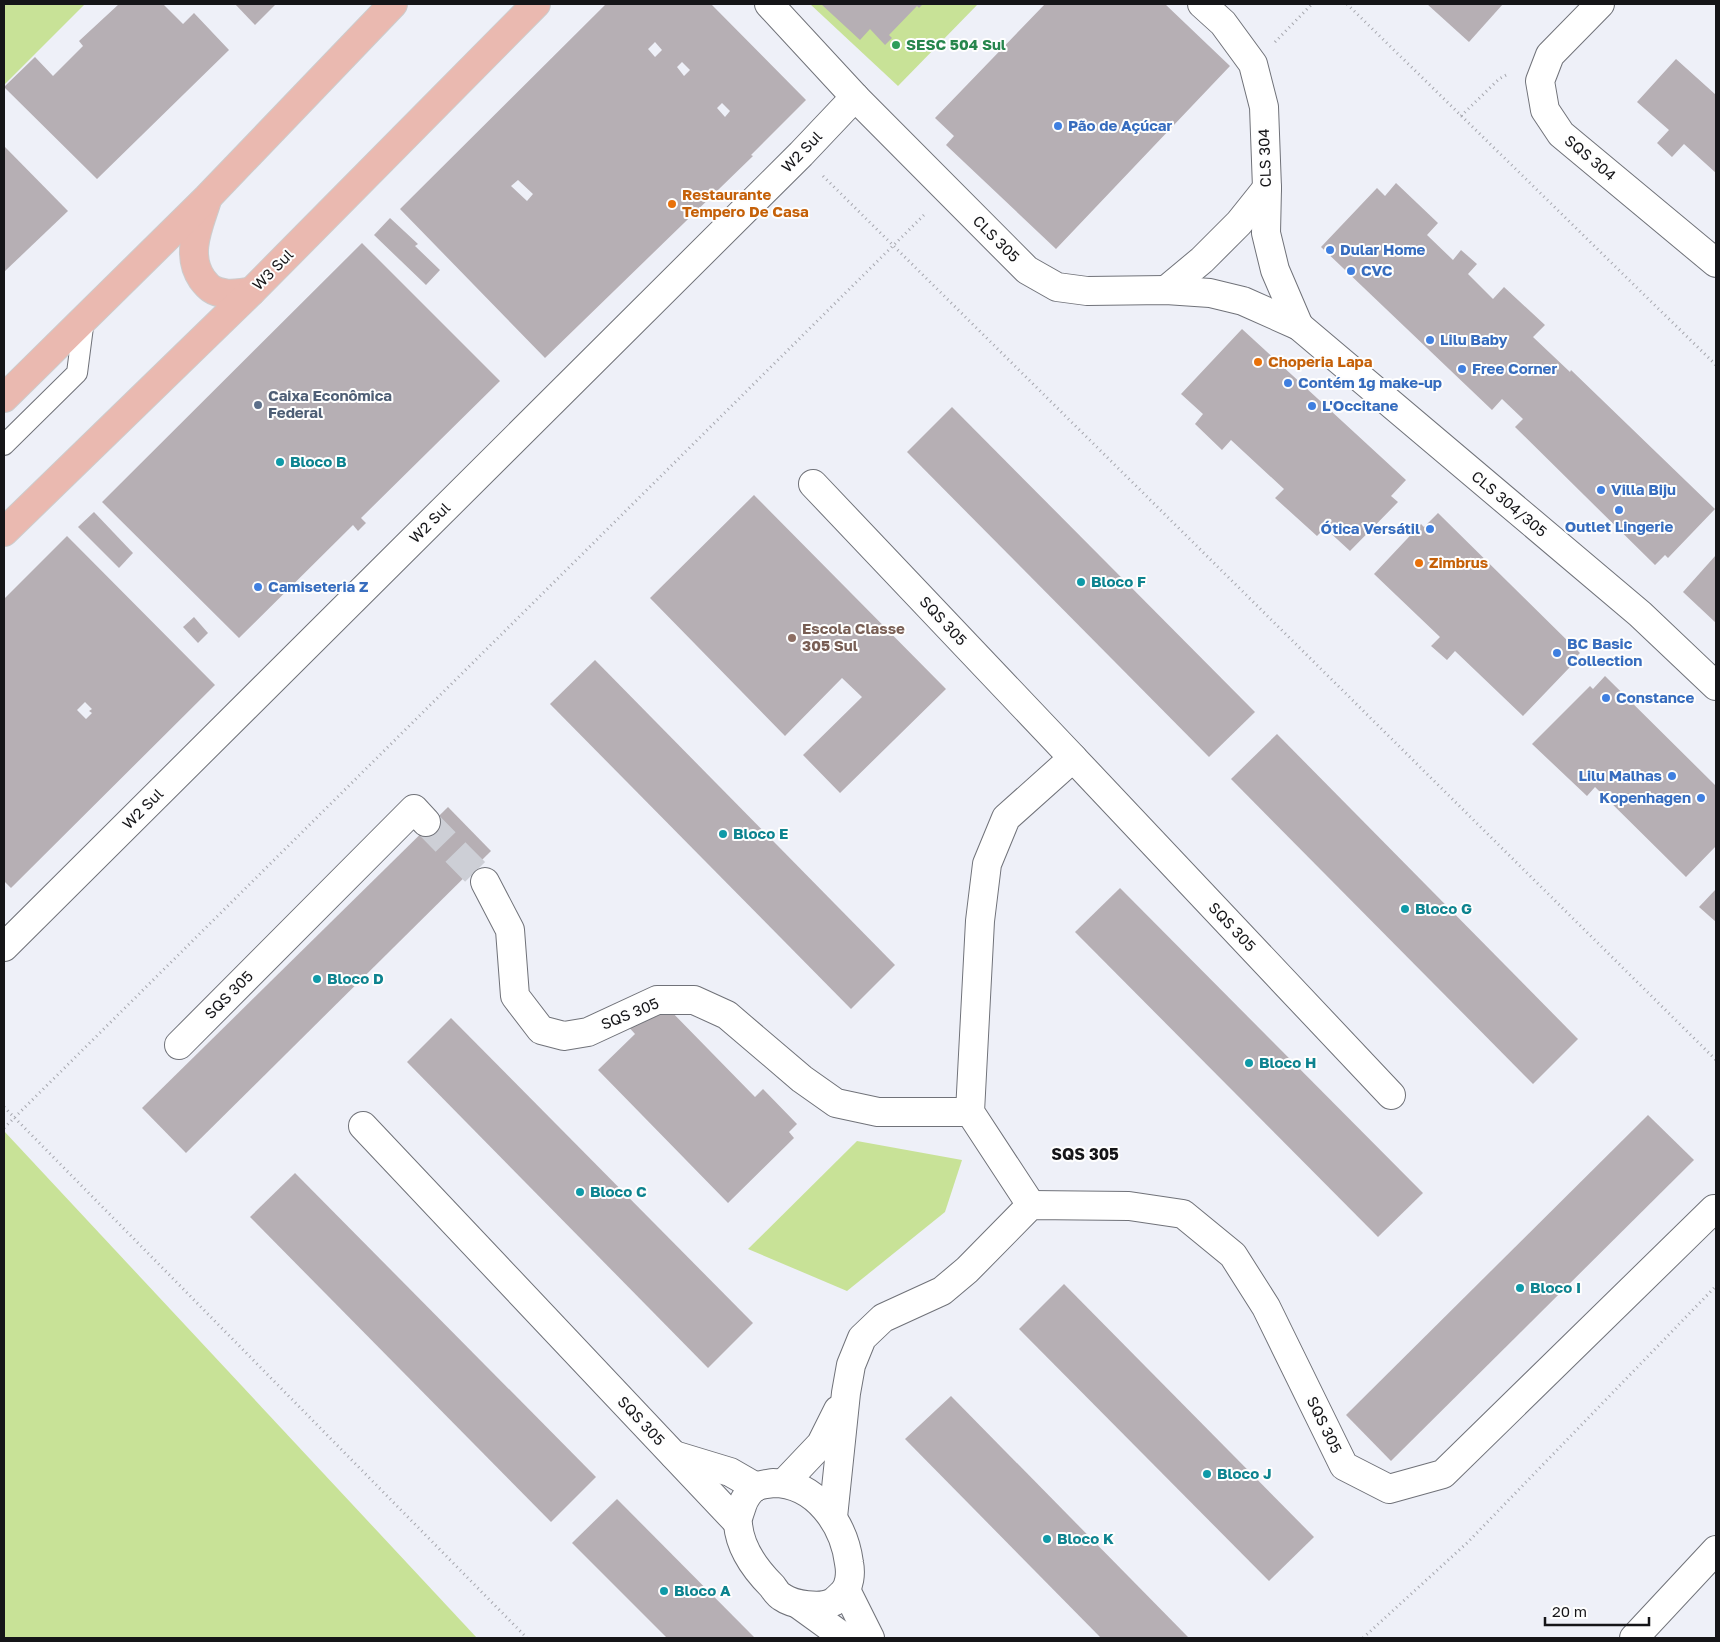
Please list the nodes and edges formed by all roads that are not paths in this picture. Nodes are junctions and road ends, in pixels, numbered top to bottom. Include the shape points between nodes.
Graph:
1 (393, 4) edge
2 (536, 4) edge
3 (769, 4) edge
4 (1202, 4) edge
5 (1600, 4) edge
6 (855, 97) junction
7 (1267, 188) junction
8 (207, 198) junction
9 (1716, 263) edge
10 (1166, 290) junction
11 (251, 292) junction
12 (84, 319) junction
13 (1299, 326) junction
14 (4, 398) edge
15 (4, 445) edge
16 (813, 484) dead end
17 (4, 532) edge
18 (1716, 686) edge
19 (1074, 758) junction
20 (426, 822) tunnel mouth
21 (485, 882) tunnel mouth
22 (4, 947) edge
23 (179, 1045) dead end
24 (1391, 1095) dead end
25 (970, 1112) junction
26 (363, 1126) dead end
27 (1030, 1205) junction
28 (1714, 1209) dead end
29 (846, 1393) junction
30 (673, 1455) junction
31 (784, 1483) junction
32 (756, 1486) junction
33 (834, 1517) junction
34 (737, 1522) junction
35 (1716, 1550) edge
36 (846, 1590) junction
37 (798, 1604) junction
38 (845, 1638) edge
39 (870, 1638) edge
40 (1634, 1638) edge

1 - 8 main road
2 - 11 main road, W3 Sul
3 - 6 street, CLS 305
4 - 7 street, CLS 304 via 1222,23 1253,64 1264,107
5 - 9 street, SQS 304 via 1550,56 1540,81 1545,110 1561,134
6 - 10 street, CLS 305 via 1027,270 1057,287 1088,291
6 - 22 street, W2 Sul
7 - 10 street via 1239,223
7 - 13 street, CLS 304 via 1268,242 1275,270
8 - 11 main road via 194,244 194,262 200,276 210,289 224,294
8 - 12 main road
10 - 13 street, CLS 305 via 1210,293 1243,301
11 - 17 main road, W3 Sul
12 - 14 main road
12 - 15 lane via 77,373
13 - 18 street, CLS 304/305 via 1632,608
16 - 19 street, SQS 305
19 - 24 street, SQS 305
19 - 25 street via 1006,818 987,864 980,921
20 - 23 street, SQS 305 via 414,809
21 - 25 street, SQS 305 via 510,930 515,996 541,1030 564,1036 588,1032 657,1000 694,1000 727,1016 836,1103 878,1112
25 - 27 street
26 - 30 street, SQS 305
27 - 28 street, SQS 305 via 1129,1206 1183,1214 1233,1255 1266,1307 1344,1466 1390,1489 1443,1474
27 - 29 street via 967,1270 942,1290 883,1318 862,1338 851,1365
29 - 31 street via 821,1444
29 - 33 street
30 - 32 street, SQS 305 via 730,1472
30 - 34 street, SQS 305
31 - 32 street
31 - 33 street via 803,1490
32 - 34 street via 744,1499
33 - 36 street via 848,1552 851,1572
34 - 37 street via 748,1557 758,1572 782,1597
35 - 40 street
36 - 37 street via 833,1602
36 - 39 street
37 - 38 street

